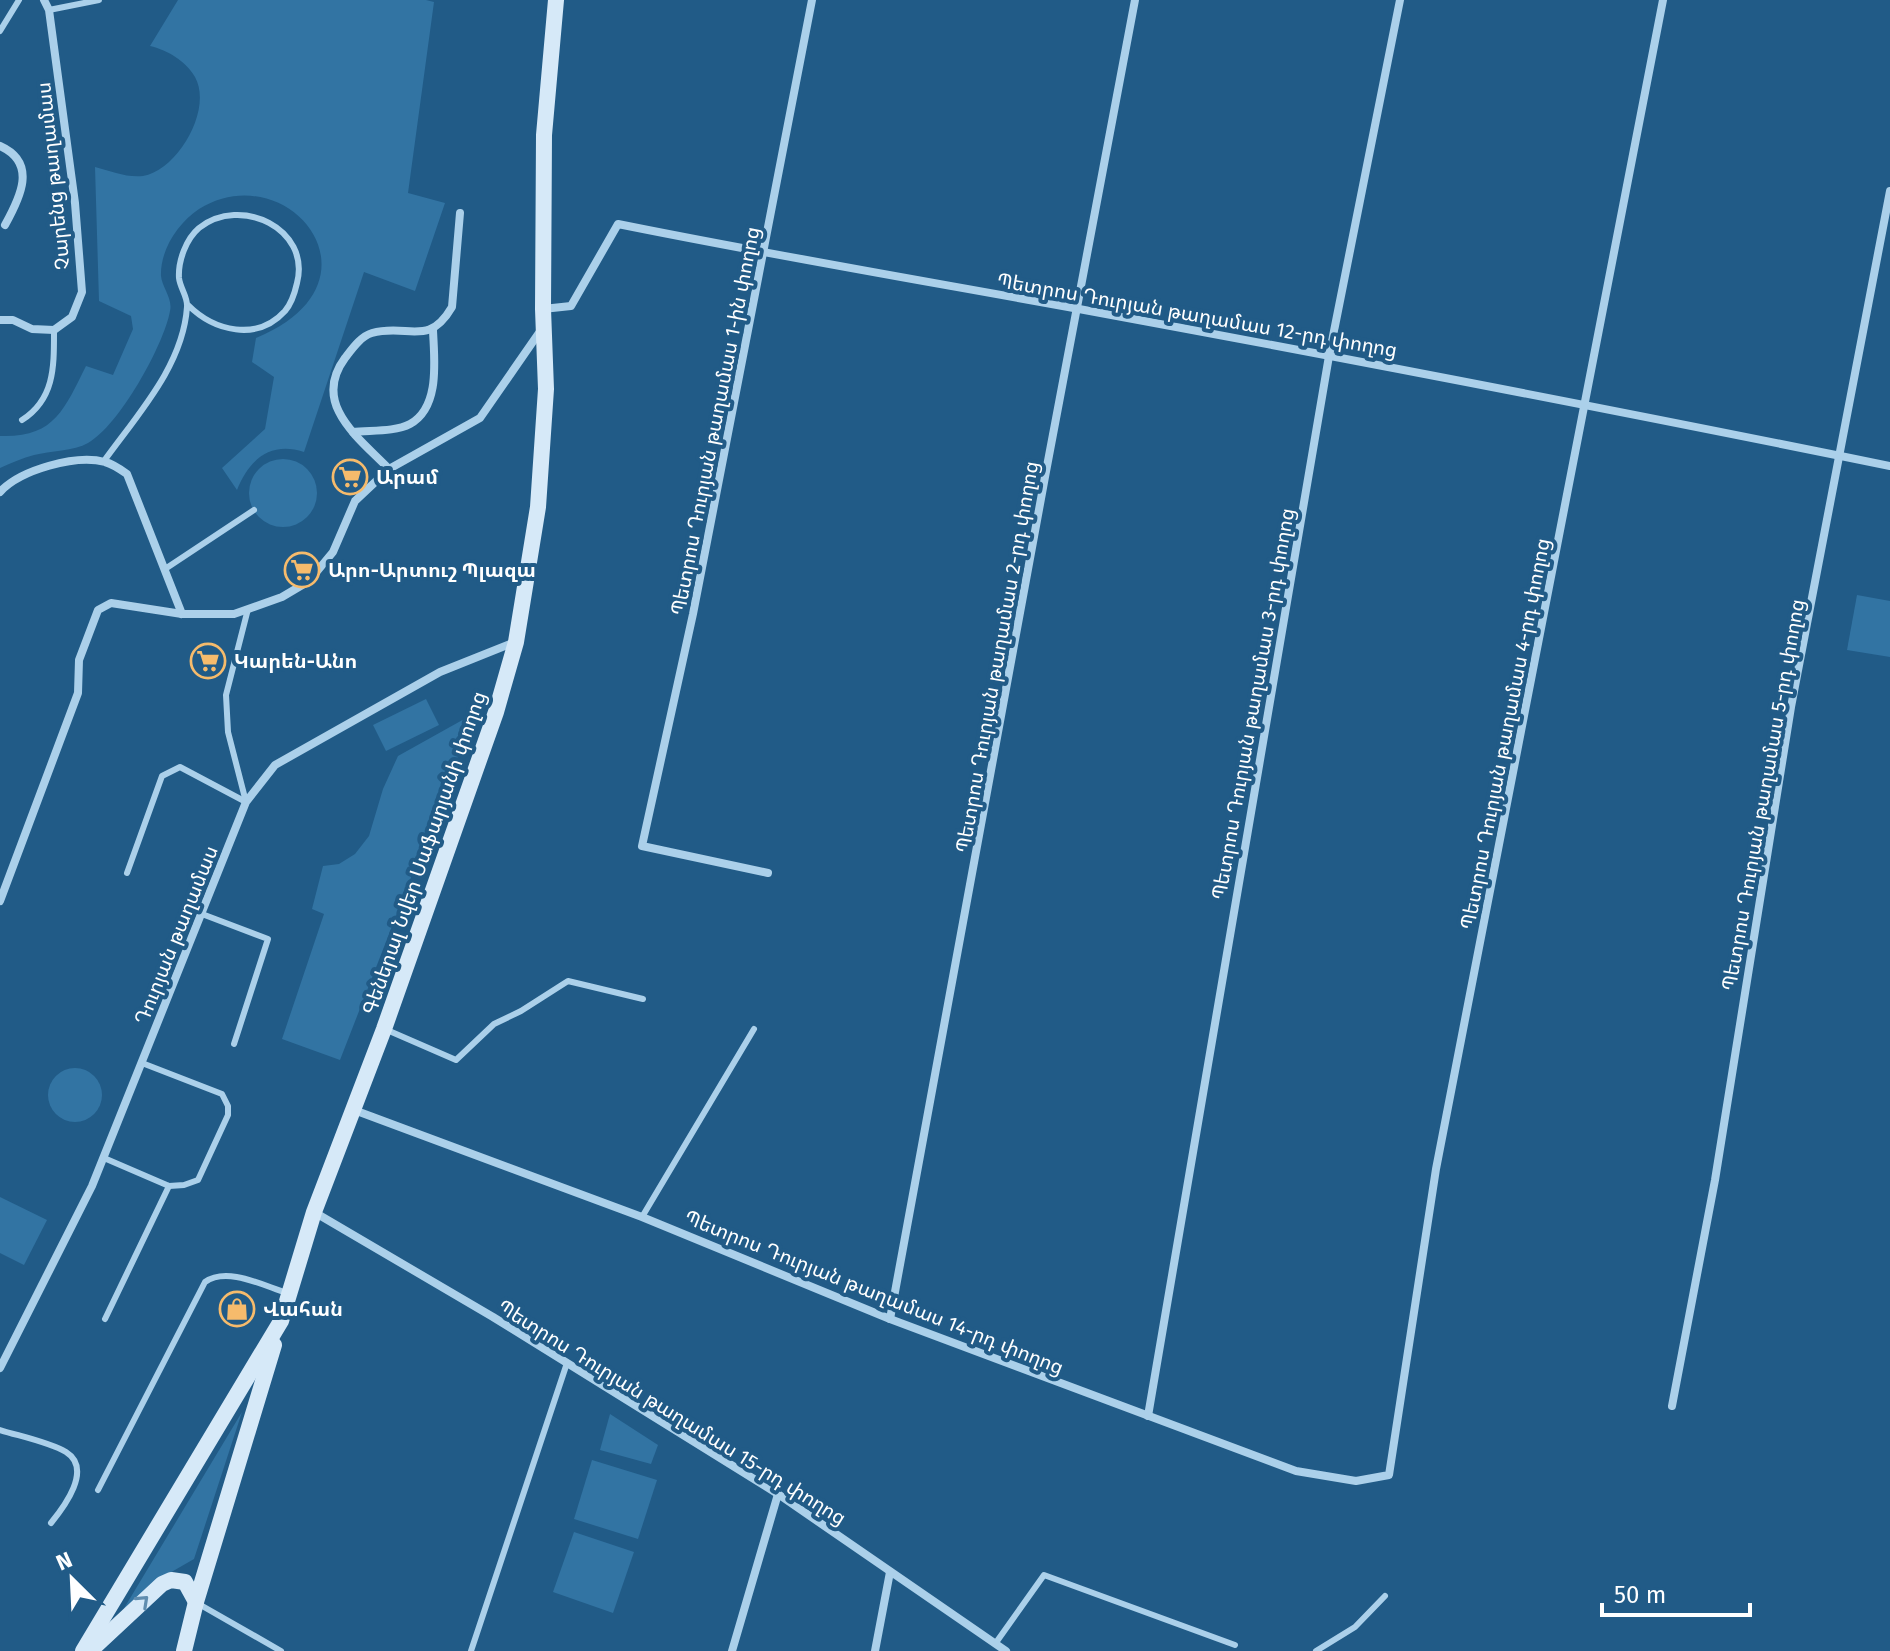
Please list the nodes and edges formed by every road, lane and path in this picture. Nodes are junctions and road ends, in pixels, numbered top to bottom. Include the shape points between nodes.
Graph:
1 (19, 0) edge
2 (44, 0) edge
3 (99, 0) edge
4 (556, 0) edge
5 (812, 0) edge
6 (1135, 0) edge
7 (1400, 0) edge
8 (1663, 0) edge
9 (49, 10) junction
10 (0, 31) edge
11 (0, 146) edge
12 (1890, 191) edge
13 (460, 213) dead end
14 (5, 225) dead end
15 (764, 254) junction
16 (188, 305) junction
17 (1075, 308) junction
18 (544, 318) junction
19 (0, 320) edge
20 (54, 330) junction
21 (433, 330) junction
22 (1329, 356) junction
23 (1585, 403) junction
24 (22, 420) dead end
25 (353, 432) junction
26 (1839, 456) junction
27 (104, 461) junction
28 (1890, 466) edge
29 (389, 469) junction
30 (0, 492) edge
31 (254, 510) dead end
32 (165, 569) junction
33 (248, 609) junction
34 (182, 614) junction
35 (516, 642) junction
36 (246, 802) junction
37 (127, 873) dead end
38 (768, 873) dead end
39 (0, 901) edge
40 (202, 914) junction
41 (643, 999) dead end
42 (384, 1029) junction
43 (754, 1029) dead end
44 (234, 1044) dead end
45 (142, 1063) junction
46 (353, 1110) junction
47 (104, 1158) junction
48 (169, 1186) junction
49 (314, 1212) junction
50 (642, 1217) junction
51 (290, 1294) junction
52 (105, 1319) dead end
53 (890, 1319) junction
54 (281, 1321) junction
55 (567, 1363) junction
56 (0, 1368) edge
57 (1672, 1406) dead end
58 (1148, 1416) junction
59 (0, 1430) edge
60 (1389, 1475) joint
61 (98, 1490) dead end
62 (778, 1494) junction
63 (51, 1523) dead end
64 (890, 1572) junction
65 (1385, 1596) dead end
66 (196, 1602) junction
67 (995, 1644) junction
68 (1235, 1645) dead end
69 (83, 1651) edge
70 (90, 1651) edge
71 (184, 1651) edge
72 (281, 1651) edge
73 (471, 1651) edge
74 (732, 1651) edge
75 (875, 1651) edge
76 (1006, 1651) edge
77 (1316, 1651) edge

1 - 10 lane
2 - 9 street, Չարենց թաղամաս
3 - 9 lane
4 - 18 main road, Գեներալ Նվեր Սաֆարյանի փողոց via 544,135
5 - 15 street, Պետրոս Դուրյան թաղամաս 1-ին փողոց
6 - 17 street, Պետրոս Դուրյան թաղամաս 2-րդ փողոց
7 - 22 street, Պետրոս Դուրյան թաղամաս 3-րդ փողոց
8 - 23 street, Պետրոս Դուրյան թաղամաս 4-րդ փողոց
9 - 20 street, Չարենց թաղամաս via 82,292 72,317
11 - 14 street via 12,151 22,167 23,187
12 - 26 street, Պետրոս Դուրյան թաղամաս 5-րդ փողոց
13 - 21 street via 452,307
15 - 17 street, Պետրոս Դուրյան թաղամաս 12-րդ փողոց
15 - 18 street, Պետրոս Դուրյան թաղամաս 12-րդ փողոց via 618,224 571,306
15 - 38 street, Պետրոս Դուրյան թաղամաս 1-ին փողոց via 642,846
16 - 16 lane via 179,278 181,260 200,228 221,218 266,219 284,232 297,252 300,273 295,292 286,310 269,324 246,331 220,328
16 - 27 lane via 174,361
17 - 22 street, Պետրոս Դուրյան թաղամաս 12-րդ փողոց
17 - 53 street, Պետրոս Դուրյան թաղամաս 2-րդ փողոց
18 - 29 street via 480,418
18 - 35 main road, Գեներալ Նվեր Սաֆարյանի փողոց via 546,389 538,507
19 - 20 street
20 - 24 lane via 51,379 37,410
21 - 25 street via 435,384 422,412 411,424
21 - 25 street via 373,333 343,360 332,387 339,417
22 - 23 street, Պետրոս Դուրյան թաղամաս 12-րդ փողոց
22 - 58 street, Պետրոս Դուրյան թաղամաս 3-րդ փողոց
23 - 26 street, Պետրոս Դուրյան թաղամաս 12-րդ փողոց
23 - 60 street, Պետրոս Դուրյան թաղամաս 4-րդ փողոց via 1436,1169
25 - 29 street
26 - 28 street, Պետրոս Դուրյան թաղամաս 12-րդ փողոց
26 - 57 street, Պետրոս Դուրյան թաղամաս 5-րդ փողոց
27 - 30 street via 60,463 24,475
27 - 32 street via 127,474
29 - 33 street via 355,501 333,552 309,581
31 - 32 lane
32 - 34 street
33 - 34 street
33 - 36 lane via 226,695 228,732
34 - 39 street via 111,603 98,610 79,660 78,693
35 - 36 street, Դուրյան թաղամաս via 440,672 275,765
35 - 42 main road, Գեներալ Նվեր Սաֆարյանի փողոց
36 - 37 lane via 180,767 170,770 162,776
36 - 40 street, Դուրյան թաղամաս
40 - 44 lane via 268,939
40 - 45 street, Դուրյան թաղամաս
41 - 42 lane via 568,981 494,1024 456,1060
42 - 46 main road, Գեներալ Նվեր Սաֆարյանի փողոց
43 - 50 lane
45 - 47 street, Դուրյան թաղամաս
45 - 48 lane via 222,1094 228,1106 198,1180
46 - 49 main road, Գեներալ Նվեր Սաֆարյանի փողոց
46 - 50 street, Պետրոս Դուրյան թաղամաս 14-րդ փողոց
47 - 48 lane
47 - 56 street, Դուրյան թաղամաս
48 - 52 lane
49 - 51 main road, Գեներալ Նվեր Սաֆարյանի փողոց
49 - 55 street, Պետրոս Դուրյան թաղամաս 15-րդ փողոց
50 - 53 street, Պետրոս Դուրյան թաղամաս 14-րդ փողոց
51 - 54 main road, Գեներալ Նվեր Սաֆարյանի փողոց
51 - 61 lane via 229,1275 205,1282
53 - 58 street, Պետրոս Դուրյան թաղամաս 14-րդ փողոց
54 - 66 main road
54 - 69 main road, Գեներալ Նվեր Սաֆարյանի փողոց
55 - 62 street, Պետրոս Դուրյան թաղամաս 15-րդ փողոց
55 - 73 lane
58 - 60 street, Պետրոս Դուրյան թաղամաս 14-րդ փողոց via 1296,1471 1356,1481
59 - 63 lane via 67,1453 75,1464 77,1478
62 - 64 street, Պետրոս Դուրյան թաղամաս 15-րդ փողոց
62 - 74 street
64 - 67 street, Պետրոս Դուրյան թաղամաս 15-րդ փողոց
64 - 75 street
65 - 77 lane via 1355,1627
70 -> 66 main road via 162,1584 185,1582
66 - 71 main road
66 - 72 lane
67 - 68 lane via 1044,1575
67 - 76 street, Պետրոս Դուրյան թաղամաս 15-րդ փողոց

